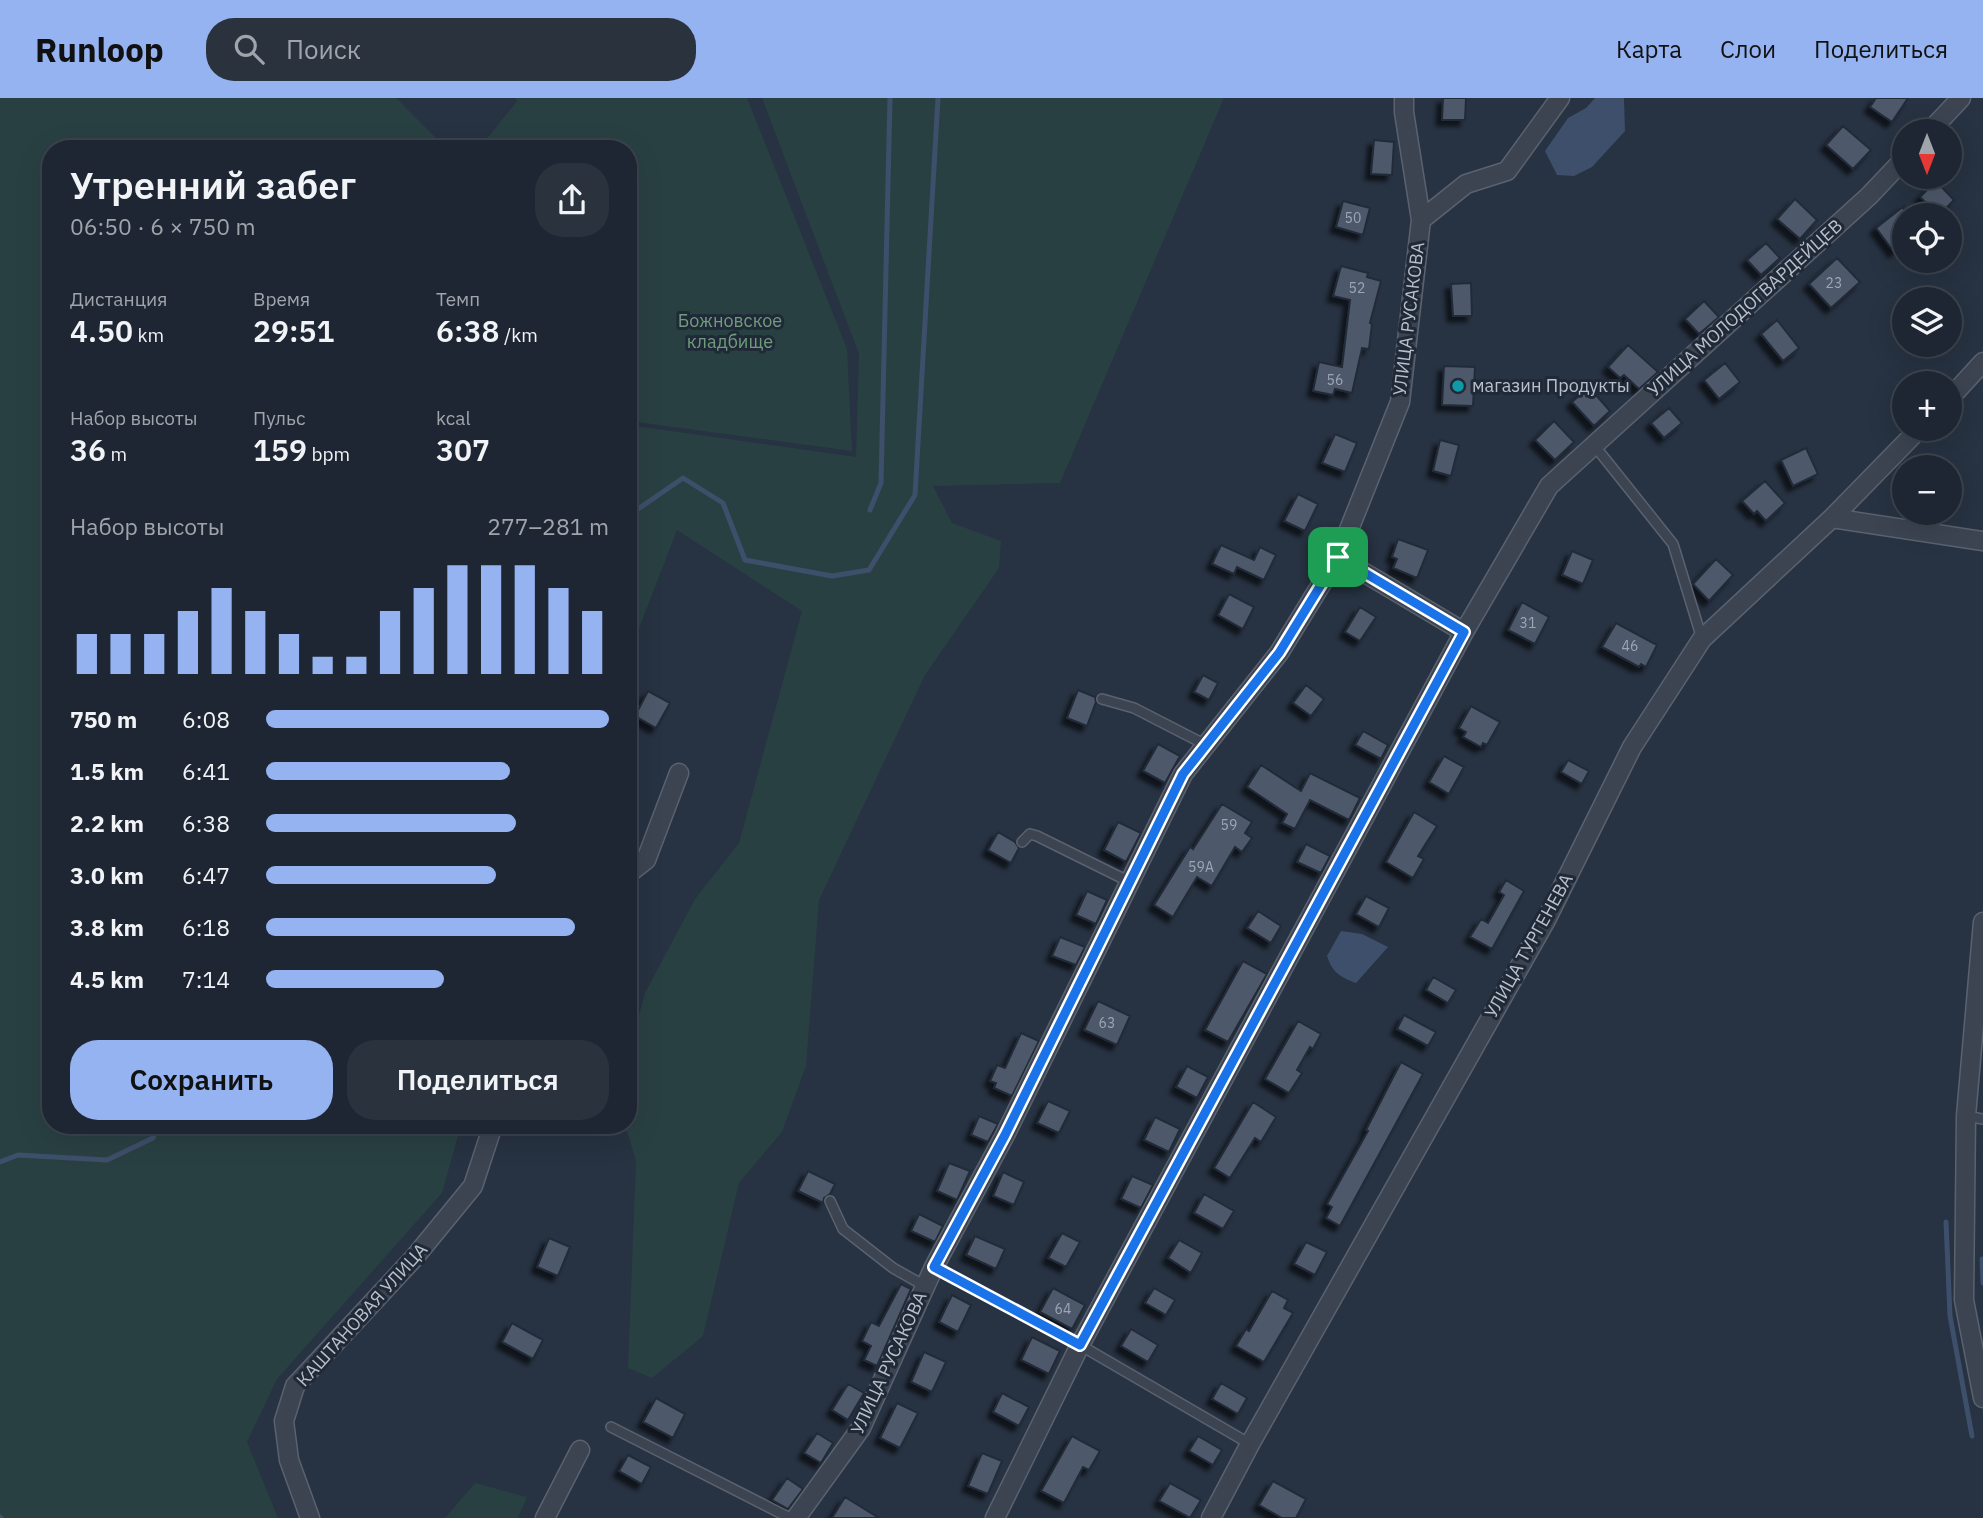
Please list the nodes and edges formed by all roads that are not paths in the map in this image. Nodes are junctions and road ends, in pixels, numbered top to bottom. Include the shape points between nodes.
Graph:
1 (1404, 98) edge
2 (1560, 98) edge
3 (1961, 98) edge
4 (1941, 119) edge
5 (1892, 172) edge
6 (1421, 220) junction
7 (1983, 362) edge
8 (1962, 385) edge
9 (1907, 441) edge
10 (1594, 445) junction
11 (1832, 518) junction
12 (1983, 541) edge
13 (1338, 557) junction
14 (1464, 632) junction
15 (1702, 639) junction
16 (1102, 699) dead end
17 (1206, 745) junction
18 (679, 774) dead end
19 (1021, 842) dead end
20 (637, 867) edge
21 (1130, 882) junction
22 (1983, 922) edge
23 (1980, 967) edge
24 (1974, 1117) edge
25 (490, 1134) edge
26 (830, 1201) dead end
27 (934, 1267) junction
28 (925, 1286) junction
29 (1080, 1345) junction
30 (1983, 1398) edge
31 (611, 1427) dead end
32 (1250, 1444) junction
33 (580, 1450) dead end
34 (310, 1518) edge
35 (545, 1518) edge
36 (793, 1518) edge
37 (995, 1518) edge
38 (1211, 1518) edge

1 - 6 street, УЛИЦА РУСАКОВА
2 - 6 street via 1507,171 1466,184
3 - 4 street
5 - 10 street, УЛИЦА МОЛОДОГВАРДЕЙЦЕВ
6 - 13 street, УЛИЦА РУСАКОВА via 1400,402
7 - 8 street
9 - 11 street, УЛИЦА ТУРГЕНЕВА
10 - 14 street, УЛИЦА МОЛОДОГВАРДЕЙЦЕВ via 1549,486
10 - 15 lane via 1673,544
11 - 12 street
11 - 15 street, УЛИЦА ТУРГЕНЕВА
13 - 14 street
13 - 17 street, УЛИЦА РУСАКОВА via 1279,653
14 - 29 street, УЛИЦА МОЛОДОГВАРДЕЙЦЕВ
15 - 32 street, УЛИЦА ТУРГЕНЕВА via 1632,747 1546,920
16 - 17 lane via 1134,708
17 - 21 street, УЛИЦА РУСАКОВА via 1183,774
18 - 20 street via 646,860
19 - 21 lane via 1030,834 1037,836
21 - 27 street, УЛИЦА РУСАКОВА
22 - 23 street
23 - 24 street
24 - 30 street via 1964,1300
25 - 34 street, КАШТАНОВАЯ УЛИЦА via 473,1186 414,1258 295,1386 284,1421 289,1461
26 - 28 lane via 843,1229
27 - 28 street, УЛИЦА РУСАКОВА
27 - 29 lane
28 - 36 street, УЛИЦА РУСАКОВА via 861,1428
29 - 32 lane
29 - 37 street, УЛИЦА МОЛОДОГВАРДЕЙЦЕВ
31 - 36 lane
32 - 38 street, УЛИЦА ТУРГЕНЕВА
33 - 35 street

